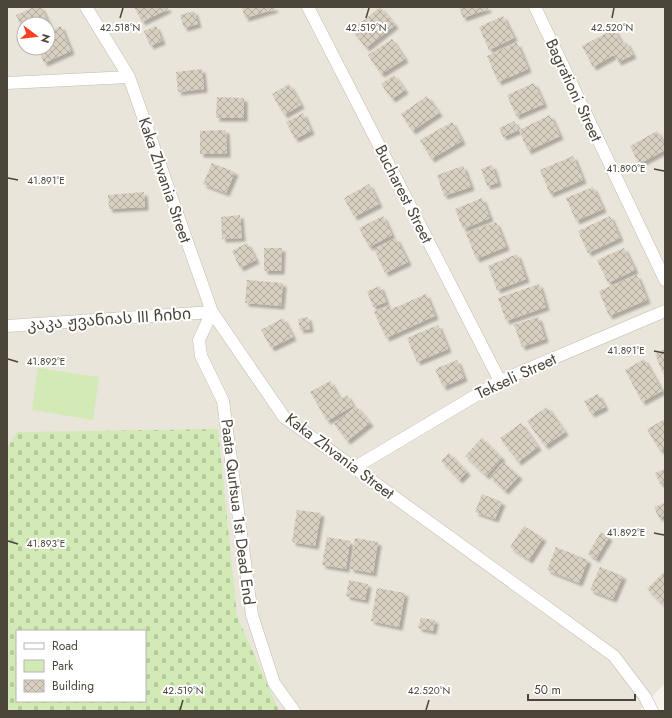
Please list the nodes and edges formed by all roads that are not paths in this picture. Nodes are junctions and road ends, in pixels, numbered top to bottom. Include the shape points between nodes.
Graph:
1 (86, 7) edge
2 (308, 7) edge
3 (535, 7) edge
4 (129, 77) junction
5 (7, 83) edge
6 (665, 280) edge
7 (665, 311) edge
8 (212, 312) junction
9 (7, 326) edge
10 (500, 381) junction
11 (354, 468) junction
12 (294, 711) edge
13 (652, 711) edge

1 - 4 street, Kaka Zhvania Street
2 - 10 street, Bucharest Street
3 - 6 street, Bagrationi Street
4 - 5 street
4 - 8 street, Kaka Zhvania Street
7 - 10 street, Tekseli Street
8 - 9 street, კაკა ჟვანიას III ჩიხი
8 - 11 street, Kaka Zhvania Street via 284,417
8 - 12 street, Paata Qurtsua 1st Dead End via 199,340 201,356 223,401 252,615 274,683
10 - 11 street, Tekseli Street
11 - 13 street, Kaka Zhvania Street via 614,656 645,697

